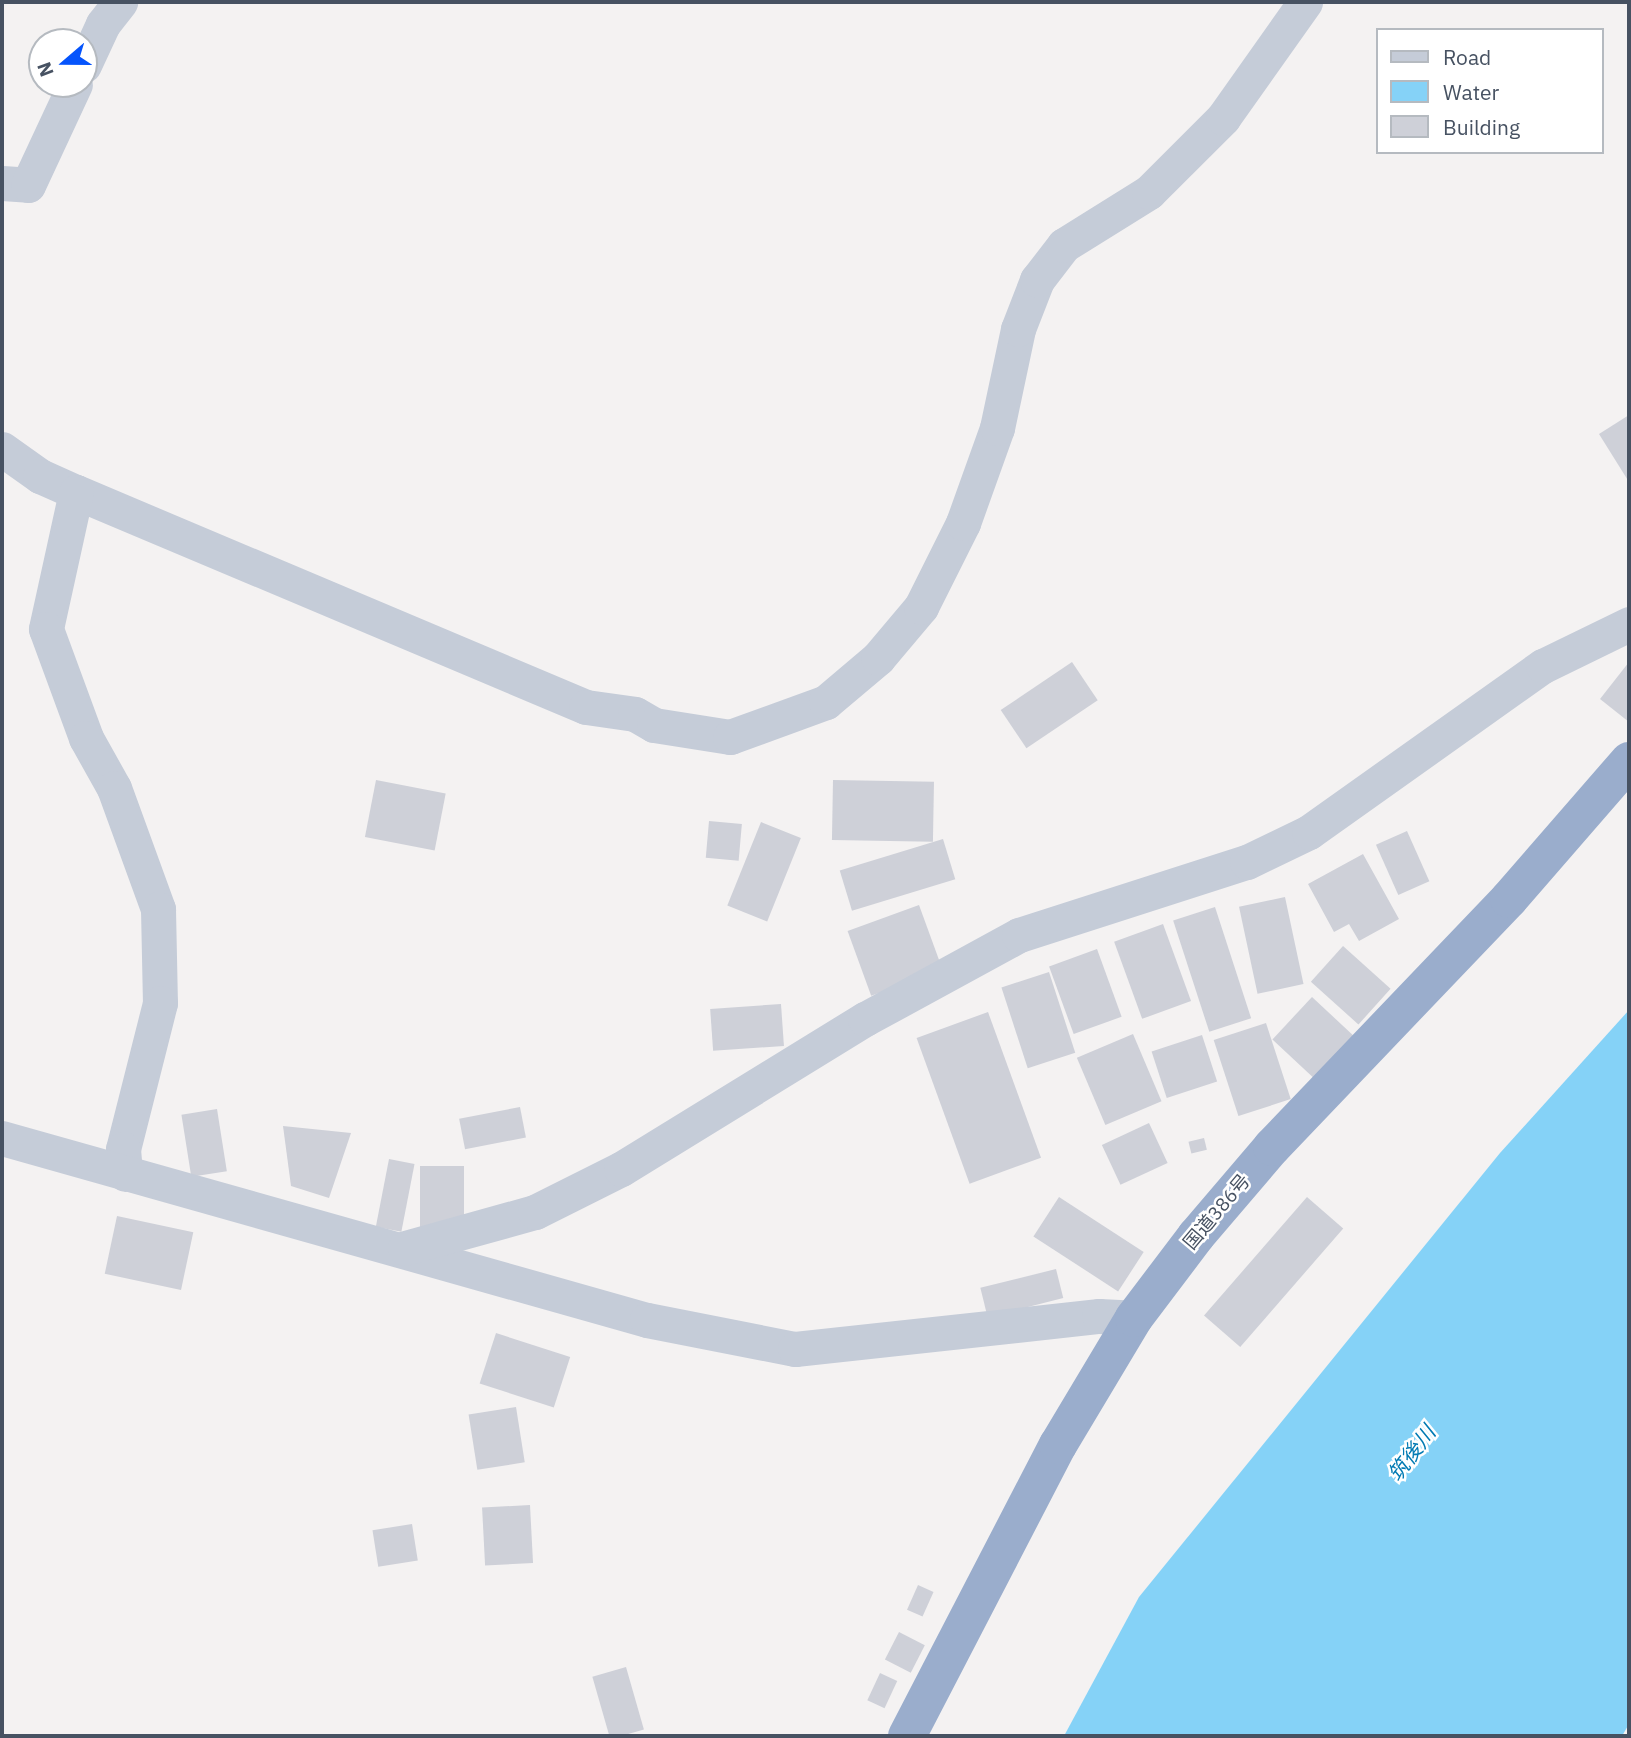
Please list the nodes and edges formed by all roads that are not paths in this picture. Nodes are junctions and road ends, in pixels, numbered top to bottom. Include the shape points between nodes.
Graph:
1 (120, 2) edge
2 (1305, 2) edge
3 (98, 35) edge
4 (68, 98) edge
5 (2, 183) edge
6 (2, 449) edge
7 (76, 492) junction
8 (1629, 624) edge
9 (1629, 761) edge
10 (2, 1139) edge
11 (125, 1174) junction
12 (405, 1248) junction
13 (1134, 1318) junction
14 (907, 1736) edge

1 - 3 street
2 - 7 street via 1223,118 1149,192 1064,244 1037,280 1018,329 997,428 963,523 921,607 878,658 826,702 730,737 654,725 635,714 586,707
4 - 5 street via 28,185
6 - 7 street via 40,476
7 - 11 street via 46,629 86,738 114,788 158,909 160,1003 124,1149
8 - 12 street via 1543,666 1309,832 1247,862 1008,940 865,1018 621,1169 536,1212
9 - 13 highway, 国道386号 via 1510,899 1272,1147
10 - 11 street
11 - 12 street
12 - 13 street via 647,1320 795,1349 1099,1316
13 - 14 highway, 国道386号 via 1058,1445

